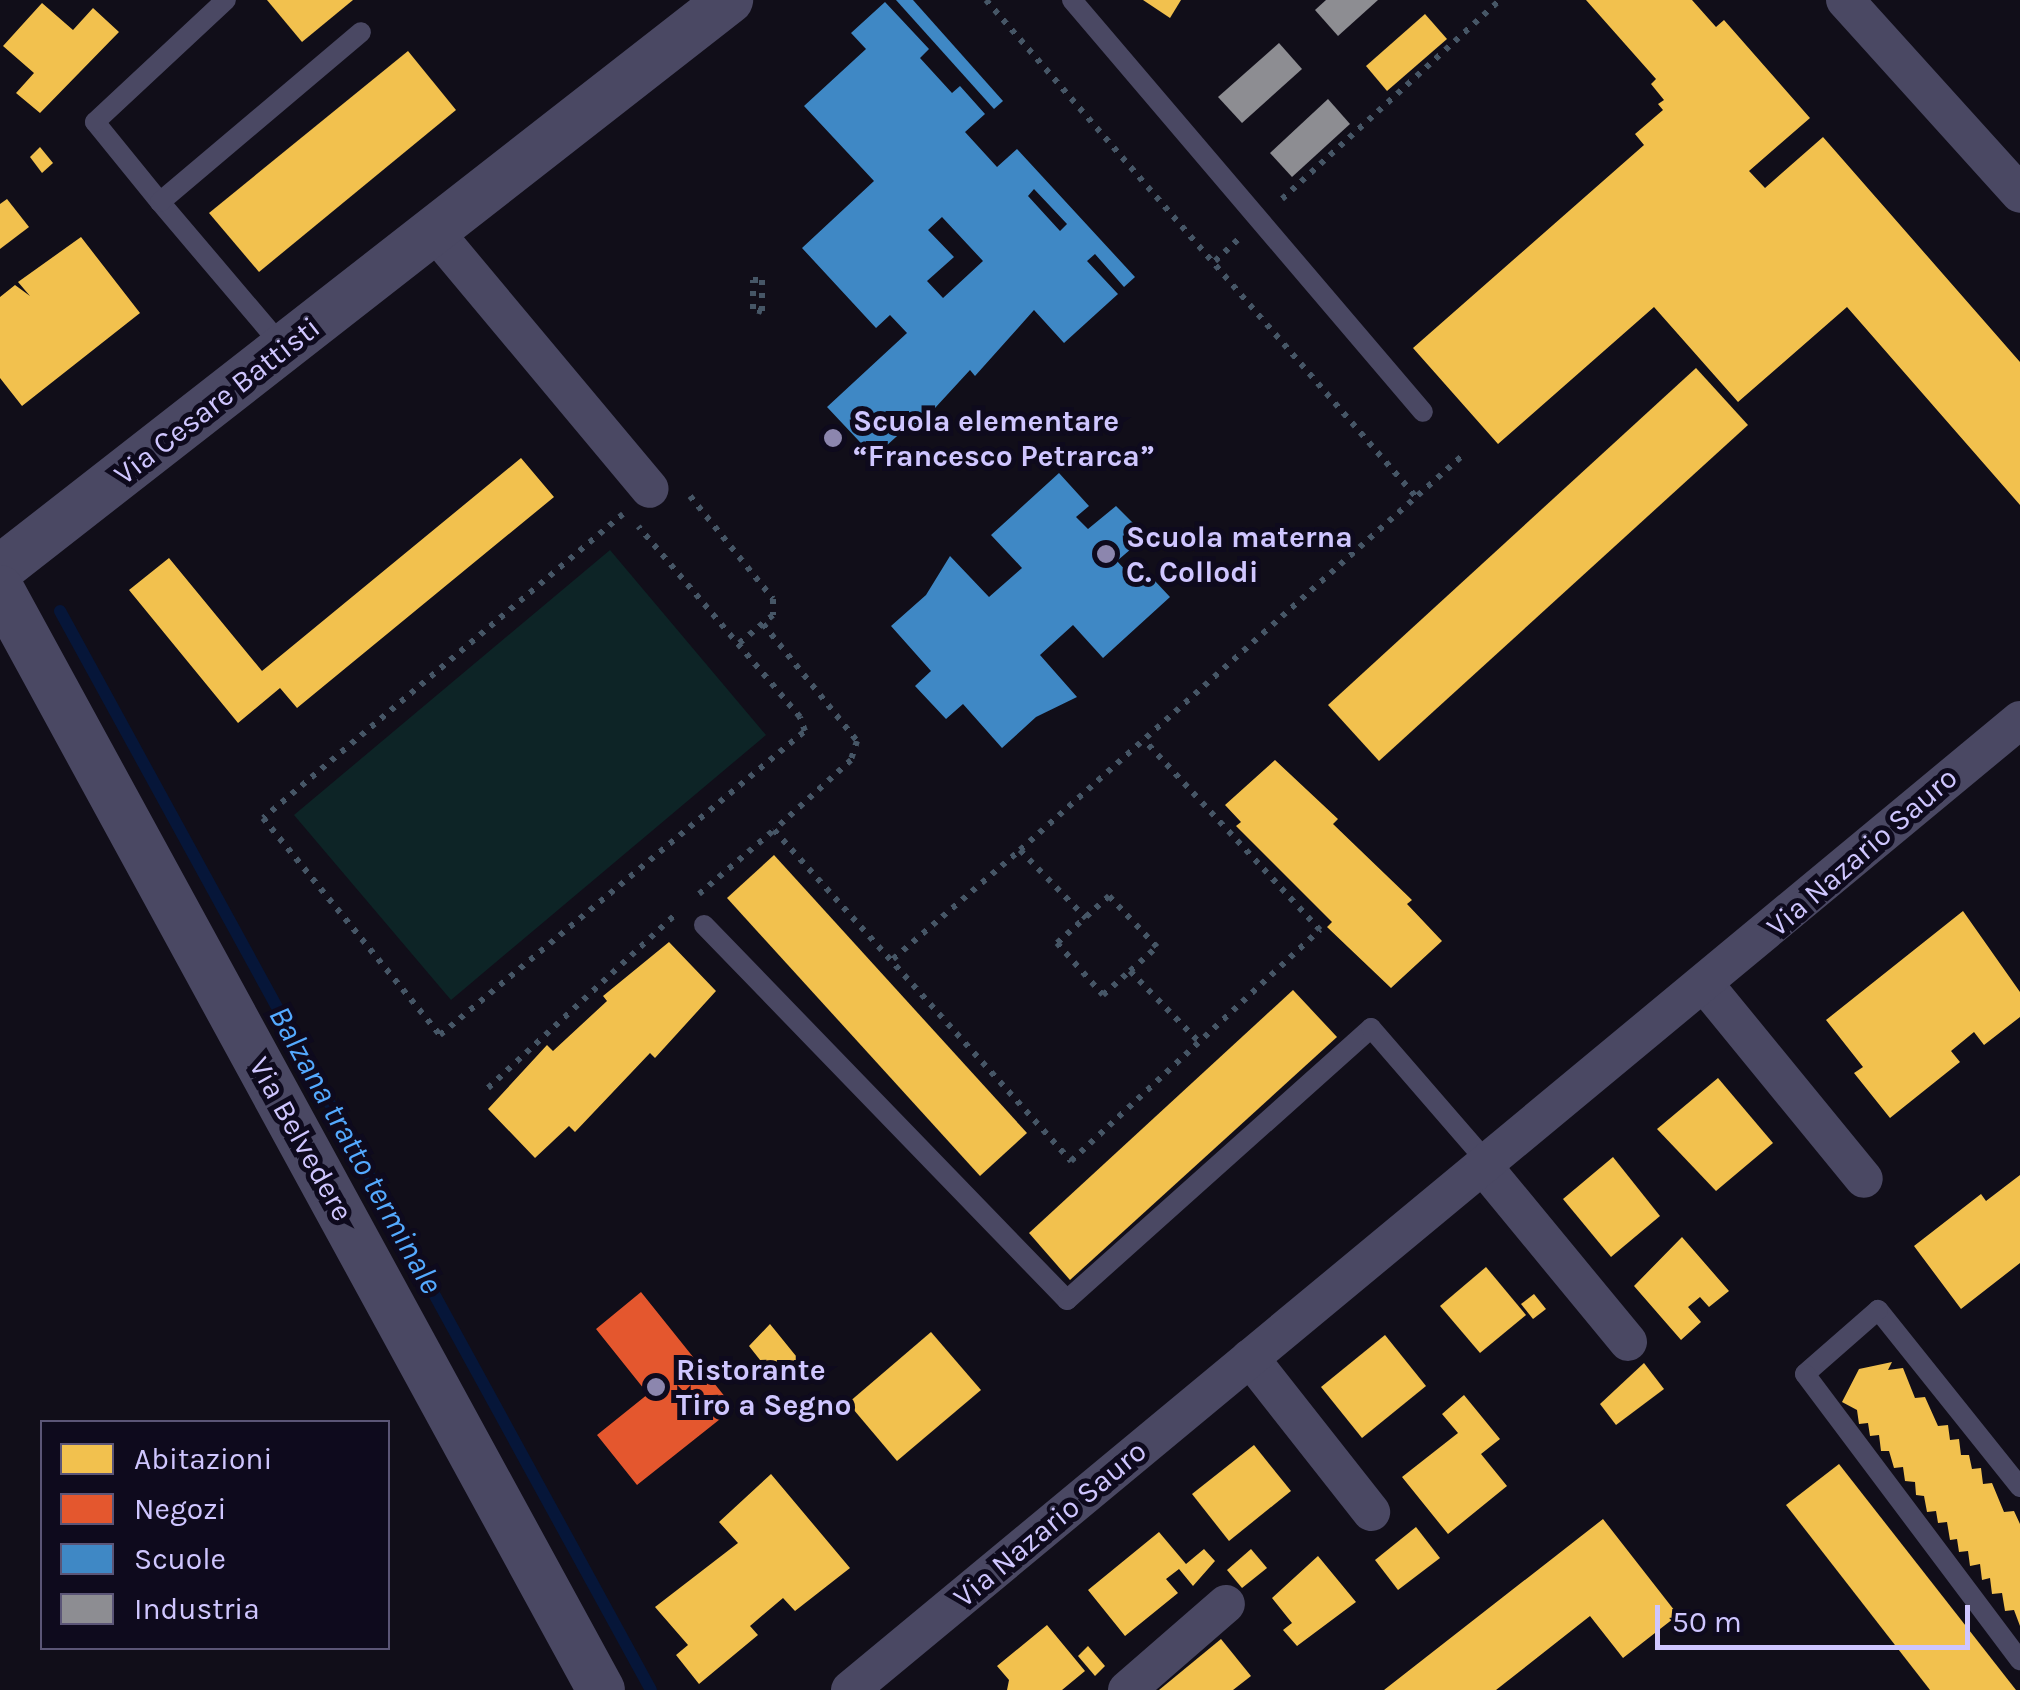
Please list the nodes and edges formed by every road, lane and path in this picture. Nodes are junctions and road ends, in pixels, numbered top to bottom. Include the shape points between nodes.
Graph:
1 (226, 0) edge
2 (730, 0) edge
3 (986, 0) edge
4 (1072, 0) edge
5 (1500, 0) edge
6 (1845, 0) edge
7 (361, 32) dead end
8 (2006, 152) edge
9 (2020, 194) edge
10 (160, 202) junction
11 (1260, 220) junction
12 (434, 231) junction
13 (1215, 261) junction
14 (284, 349) junction
15 (1423, 412) dead end
16 (1463, 455) dead end
17 (1416, 497) junction
18 (638, 500) junction
19 (0, 569) edge
20 (0, 589) edge
21 (762, 624) dead end
22 (2020, 720) edge
23 (1143, 740) junction
24 (774, 830) junction
25 (1020, 850) junction
26 (1086, 918) junction
27 (704, 925) dead end
28 (894, 959) junction
29 (1130, 971) junction
30 (1706, 986) junction
31 (1198, 1041) junction
32 (488, 1088) dead end
33 (1485, 1164) junction
34 (1864, 1179) dead end
35 (1628, 1342) dead end
36 (1250, 1358) junction
37 (2020, 1487) edge
38 (1371, 1512) dead end
39 (1226, 1604) dead end
40 (2020, 1660) edge
41 (601, 1690) edge
42 (850, 1690) edge
43 (1126, 1690) edge

1 - 10 lane via 95,122
2 - 12 street, Via Cesare Battisti
3 - 13 path
4 - 11 lane
5 - 11 path
6 - 8 street
7 - 10 lane
8 - 9 street
10 - 14 lane
11 - 13 path
11 - 15 lane
12 - 14 street, Via Cesare Battisti
12 - 18 street
13 - 17 path
14 - 19 street, Via Cesare Battisti
16 - 17 path
17 - 23 path
18 - 18 path via 262,818 440,1035 805,731
20 - 41 street, Via Belvedere
21 - 24 path via 857,742 851,760
22 - 30 street, Via Nazario Sauro
23 - 25 path
23 - 31 path via 1320,930
24 - 28 path
24 - 32 path
25 - 26 path
25 - 28 path
26 - 29 path via 1109,896 1157,947
26 - 29 path via 1057,944 1103,995
27 - 33 lane via 1067,1300 1371,1028
28 - 31 path via 1072,1161
29 - 31 path
30 - 33 street, Via Nazario Sauro
30 - 34 street
33 - 35 street
33 - 36 street, Via Nazario Sauro
36 - 38 street
36 - 42 street, Via Nazario Sauro
37 - 40 lane via 1878,1310 1804,1374
39 - 43 street

